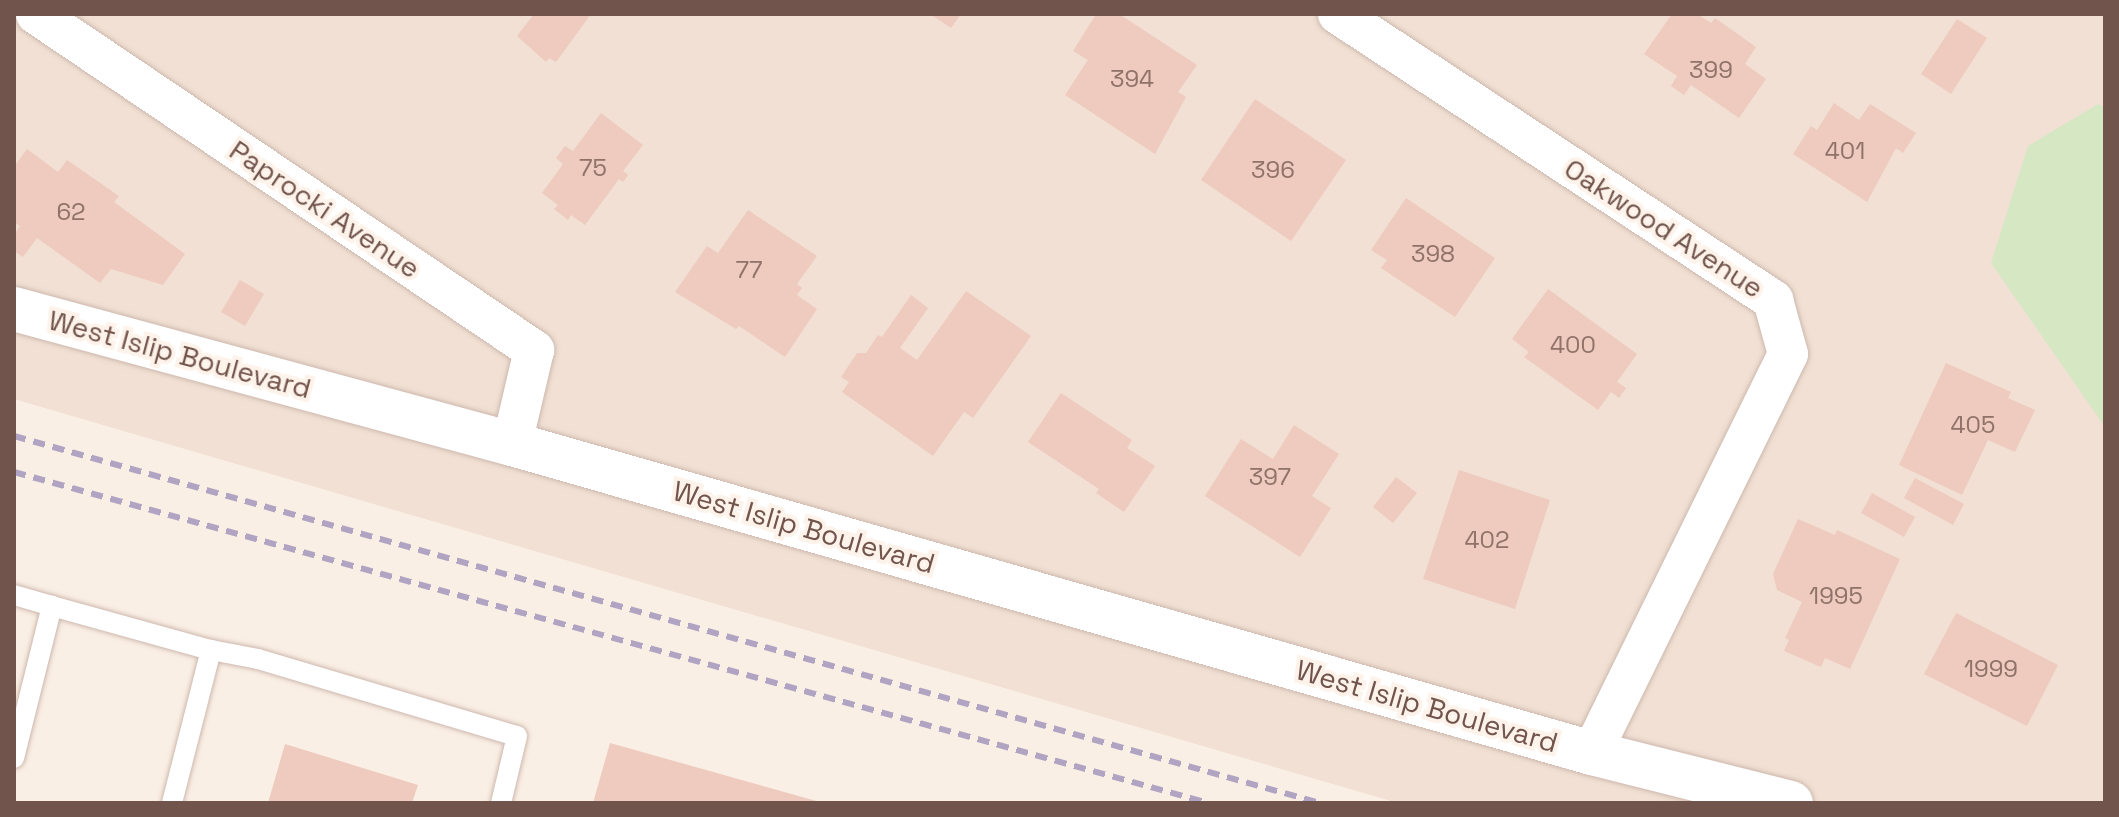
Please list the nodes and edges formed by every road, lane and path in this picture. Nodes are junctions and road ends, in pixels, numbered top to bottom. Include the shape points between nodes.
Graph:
1 (36, 14) edge
2 (1338, 14) edge
3 (14, 309) edge
4 (512, 444) junction
5 (14, 595) edge
6 (52, 606) junction
7 (211, 650) junction
8 (1592, 753) junction
9 (14, 758) edge
10 (172, 803) edge
11 (501, 803) edge
12 (1791, 803) edge

1 - 4 street, Paprocki Avenue via 534,350
2 - 8 street, Oakwood Avenue via 1773,300 1788,354
3 - 4 street, West Islip Boulevard
4 - 8 street, West Islip Boulevard
5 - 6 lane
6 - 7 lane
6 - 9 lane
7 - 10 lane
7 - 11 lane via 258,659 517,736
8 - 12 street, West Islip Boulevard

